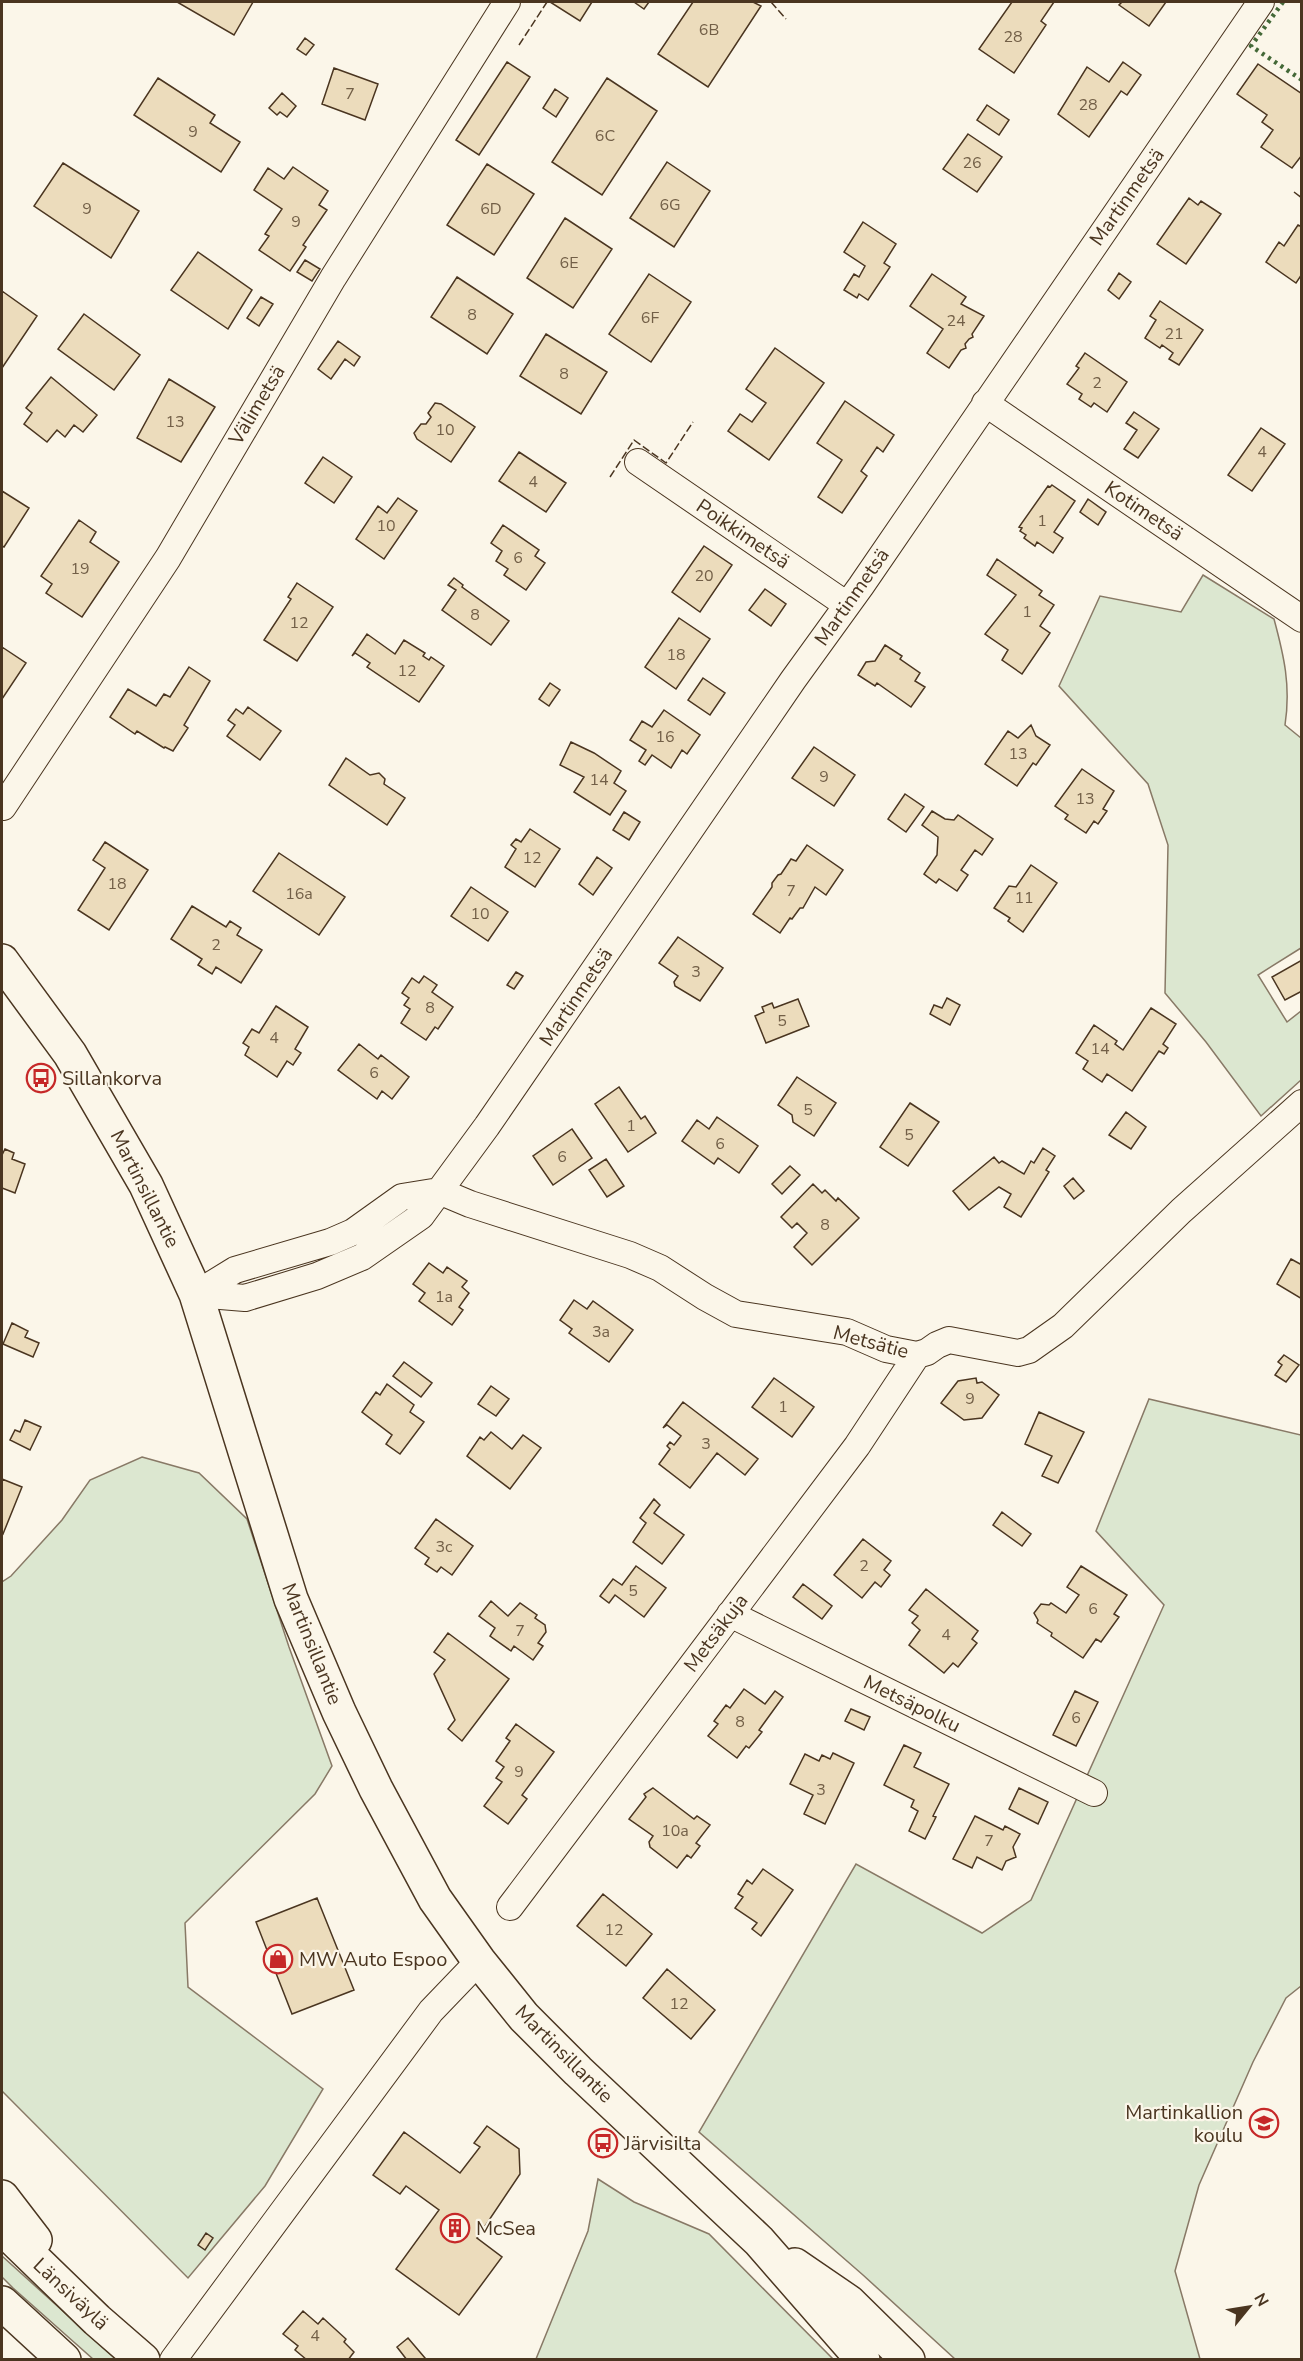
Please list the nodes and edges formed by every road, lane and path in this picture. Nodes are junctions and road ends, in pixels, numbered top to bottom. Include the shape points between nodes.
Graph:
1 (507, 2) edge
2 (1262, 2) edge
3 (986, 403) junction
4 (638, 462) dead end
5 (847, 605) junction
6 (1302, 619) edge
7 (3, 807) dead end
8 (2, 961) edge
9 (1302, 1104) edge
10 (438, 1191) junction
11 (196, 1294) junction
12 (917, 1355) junction
13 (730, 1614) junction
14 (1094, 1793) dead end
15 (510, 1907) dead end
16 (479, 1961) junction
17 (2, 2197) edge
18 (2, 2228) edge
19 (759, 2241) junction
20 (2, 2303) edge
21 (97, 2320) junction
22 (64, 2360) edge
23 (143, 2360) edge
24 (173, 2360) edge
25 (863, 2360) edge
26 (908, 2360) edge

1 - 7 street, Välimetsä via 333,278 168,558
2 - 3 street, Martinmetsä
3 - 5 street, Martinmetsä
3 - 6 street, Kotimetsä
4 - 5 street, Poikkimetsä
5 - 10 street, Martinmetsä via 488,1126
8 - 11 main road, Martinsillantie via 102,1105 146,1185
9 - 12 street, Metsätie via 1181,1211 1072,1318 1029,1350 1018,1353 949,1340
10 - 11 street, Martinmetsä via 421,1216 362,1257 245,1298
10 - 12 street, Metsätie via 630,1254 736,1314 847,1332 886,1349
11 - 16 main road, Martinsillantie via 291,1599 334,1702 435,1899
12 - 13 street, Metsäkuja via 857,1446
13 - 14 street, Metsäpolku
13 - 15 street, Metsäkuja
16 - 19 main road, Martinsillantie via 524,2017 578,2072
16 - 24 street via 430,2011
17 - 21 main road
18 - 21 main road, Länsiväylä
19 - 25 main road, Martinsillantie
19 - 26 main road, Martinsillantie via 849,2302
20 - 22 main road
21 - 23 main road, Länsiväylä

